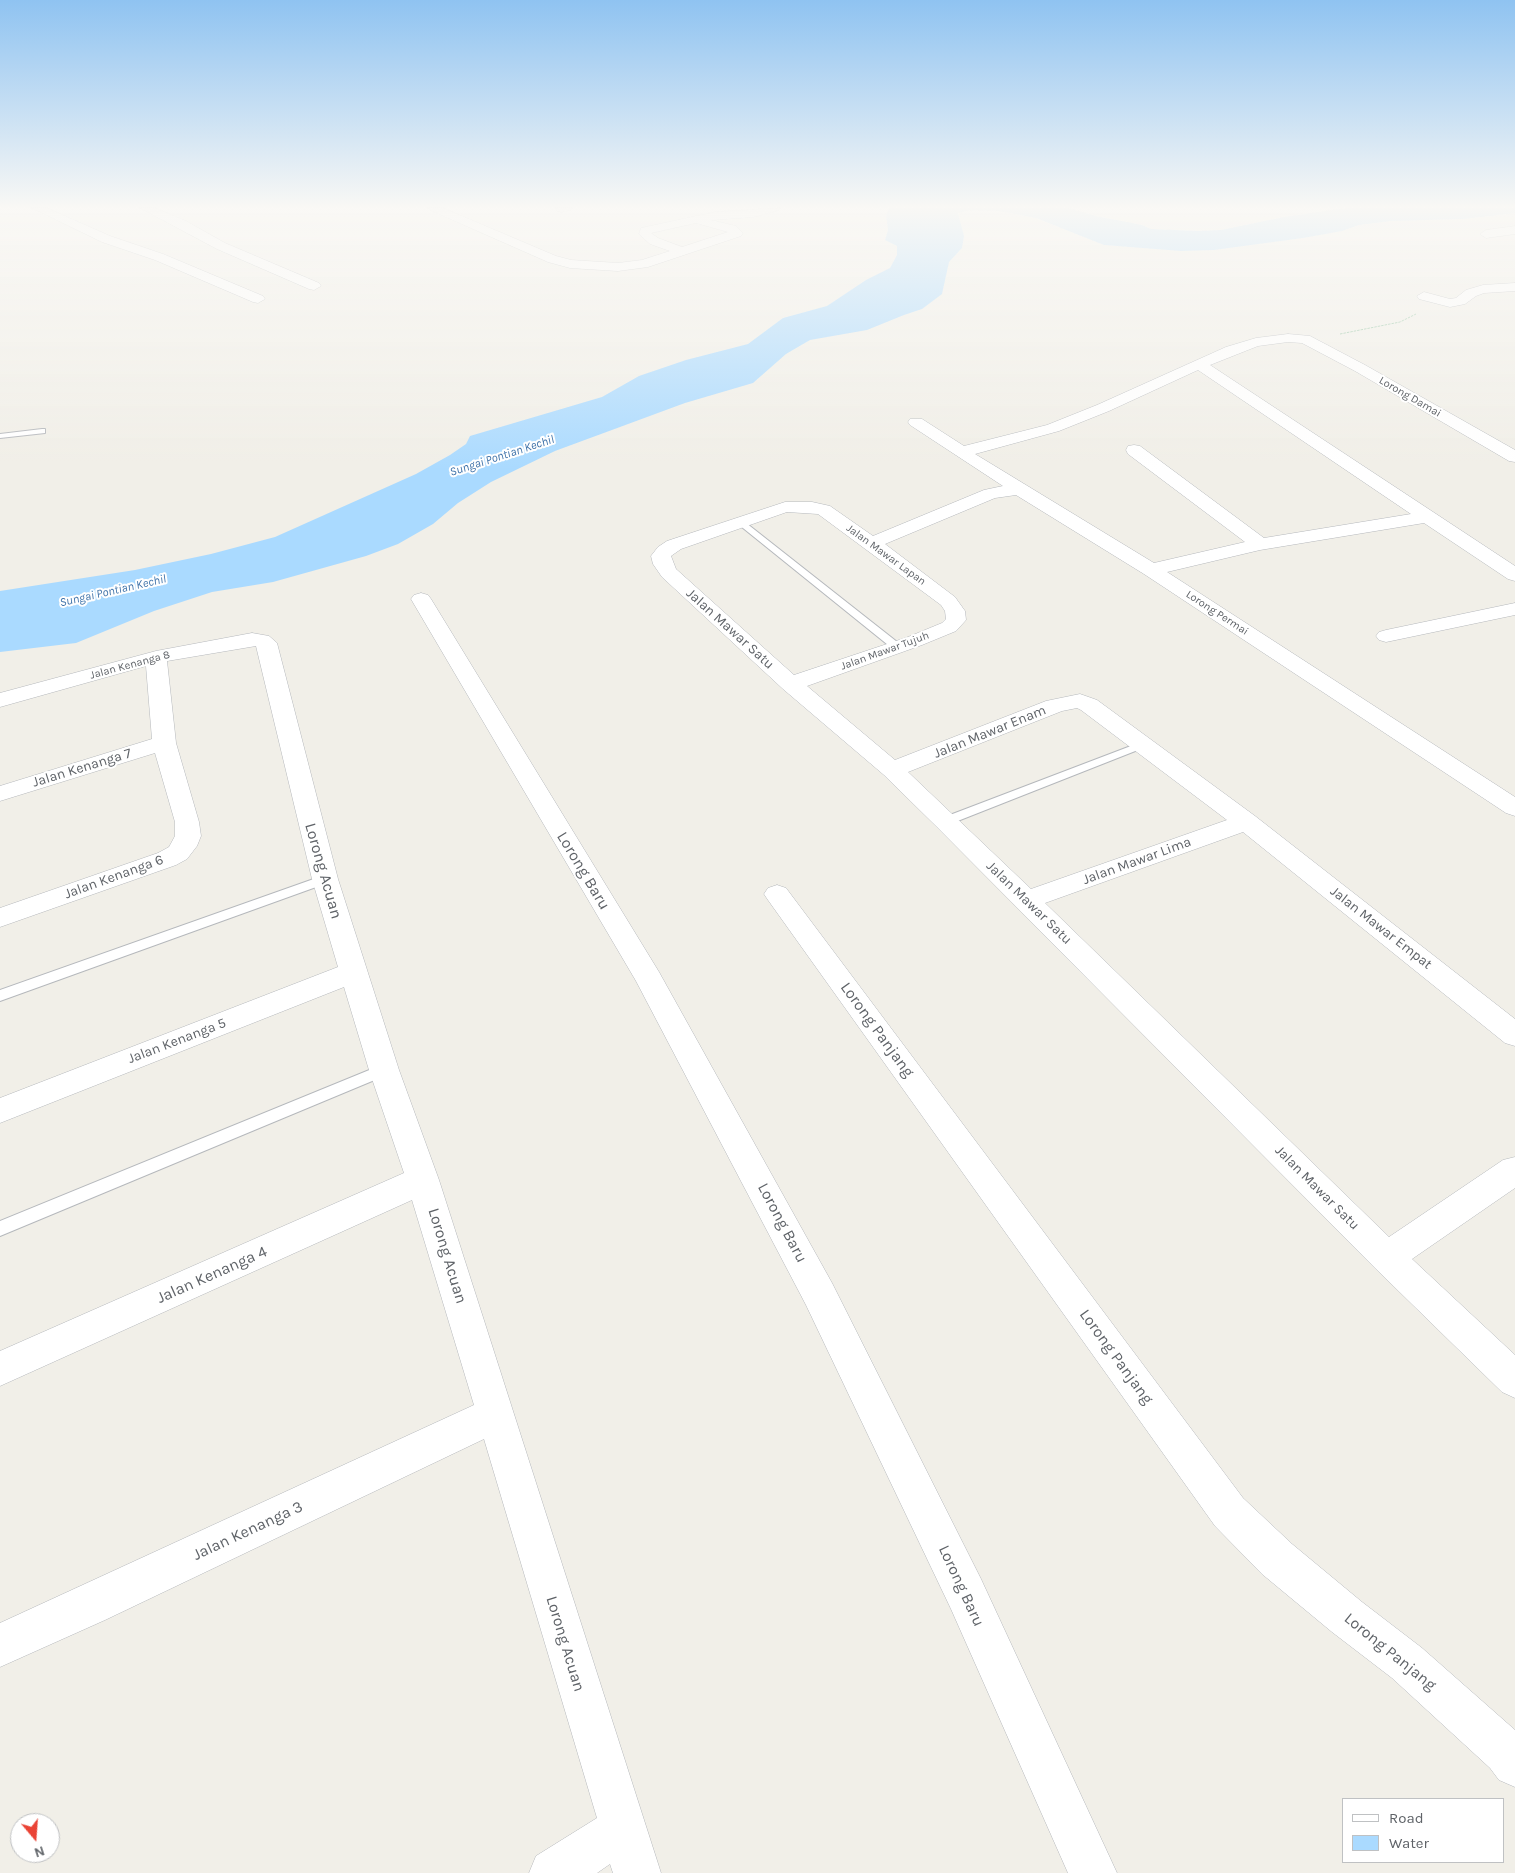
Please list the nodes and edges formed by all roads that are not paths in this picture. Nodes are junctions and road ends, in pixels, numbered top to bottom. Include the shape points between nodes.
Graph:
1 (250, 295) edge
2 (1468, 295) edge
3 (1424, 296) dead end
4 (258, 299) dead end
5 (1200, 365) junction
6 (916, 422) dead end
7 (42, 430) dead end
8 (0, 436) edge
9 (1134, 450) dead end
10 (962, 452) junction
11 (1515, 457) edge
12 (1018, 489) junction
13 (824, 510) joint
14 (1426, 517) junction
15 (740, 522) junction
16 (871, 542) junction
17 (1260, 544) junction
18 (1151, 570) junction
19 (1515, 575) edge
20 (421, 599) dead end
21 (948, 600) joint
22 (1515, 609) edge
23 (1386, 636) dead end
24 (262, 640) joint
25 (897, 647) junction
26 (156, 657) junction
27 (791, 684) junction
28 (0, 700) edge
29 (1089, 705) joint
30 (164, 743) junction
31 (1144, 744) junction
32 (892, 770) junction
33 (0, 794) edge
34 (1515, 808) edge
35 (946, 821) junction
36 (1246, 822) junction
37 (325, 879) junction
38 (777, 894) dead end
39 (1027, 900) junction
40 (0, 918) edge
41 (354, 972) junction
42 (0, 996) edge
43 (1515, 1035) edge
44 (384, 1070) junction
45 (0, 1111) edge
46 (1515, 1170) edge
47 (423, 1180) junction
48 (0, 1229) edge
49 (1387, 1257) junction
50 (0, 1369) edge
51 (1515, 1380) edge
52 (495, 1414) junction
53 (0, 1645) edge
54 (1515, 1764) edge
55 (623, 1829) junction
56 (553, 1873) edge
57 (637, 1873) edge
58 (1093, 1873) edge

1 - 4 street
2 - 3 street via 1450,303
5 - 10 street via 1053,428
5 - 11 street, Lorong Damai via 1256,342 1305,339
5 - 14 street
6 - 10 street, Lorong Permai
7 - 8 lane
9 - 17 street
10 - 12 street, Lorong Permai
12 - 16 street via 990,494
12 - 18 street, Lorong Permai
13 - 15 street, Jalan Mawar Satu via 785,507
13 - 16 street, Jalan Mawar Lapan
14 - 17 street
14 - 19 street
15 - 25 lane
15 - 27 street, Jalan Mawar Satu via 674,545 661,556 663,564
16 - 21 street, Jalan Mawar Lapan
17 - 18 street
18 - 34 street, Lorong Permai
20 - 58 street, Lorong Baru via 649,979 819,1294 966,1594
21 - 25 street, Jalan Mawar Tujuh via 956,620 949,627
22 - 23 street
24 - 26 street, Jalan Kenanga 8 via 236,640
24 - 37 street, Lorong Acuan via 271,661
25 - 27 street, Jalan Mawar Tujuh
26 - 28 street, Jalan Kenanga 8
26 - 30 street, Jalan Kenanga 6
27 - 32 street, Jalan Mawar Satu
29 - 31 street, Jalan Mawar Empat
29 - 32 street, Jalan Mawar Enam via 1080,701 1054,706
30 - 33 street, Jalan Kenanga 7
30 - 40 street, Jalan Kenanga 6 via 187,822 188,836 178,853
31 - 35 lane
31 - 36 street, Jalan Mawar Empat
32 - 35 street, Jalan Mawar Satu
35 - 39 street, Jalan Mawar Satu
36 - 39 street, Jalan Mawar Lima
36 - 43 street, Jalan Mawar Empat
37 - 41 street, Lorong Acuan
37 - 42 lane
38 - 54 street, Lorong Panjang via 1229,1512 1277,1559 1408,1662
39 - 49 street, Jalan Mawar Satu
41 - 44 street, Lorong Acuan
41 - 45 street, Jalan Kenanga 5
44 - 47 street, Lorong Acuan
44 - 48 lane
46 - 49 street
47 - 50 street, Jalan Kenanga 4
47 - 52 street, Lorong Acuan
49 - 51 street, Jalan Mawar Satu
52 - 53 street, Jalan Kenanga 3
52 - 55 street, Lorong Acuan
55 - 56 street
55 - 57 street, Lorong Acuan

